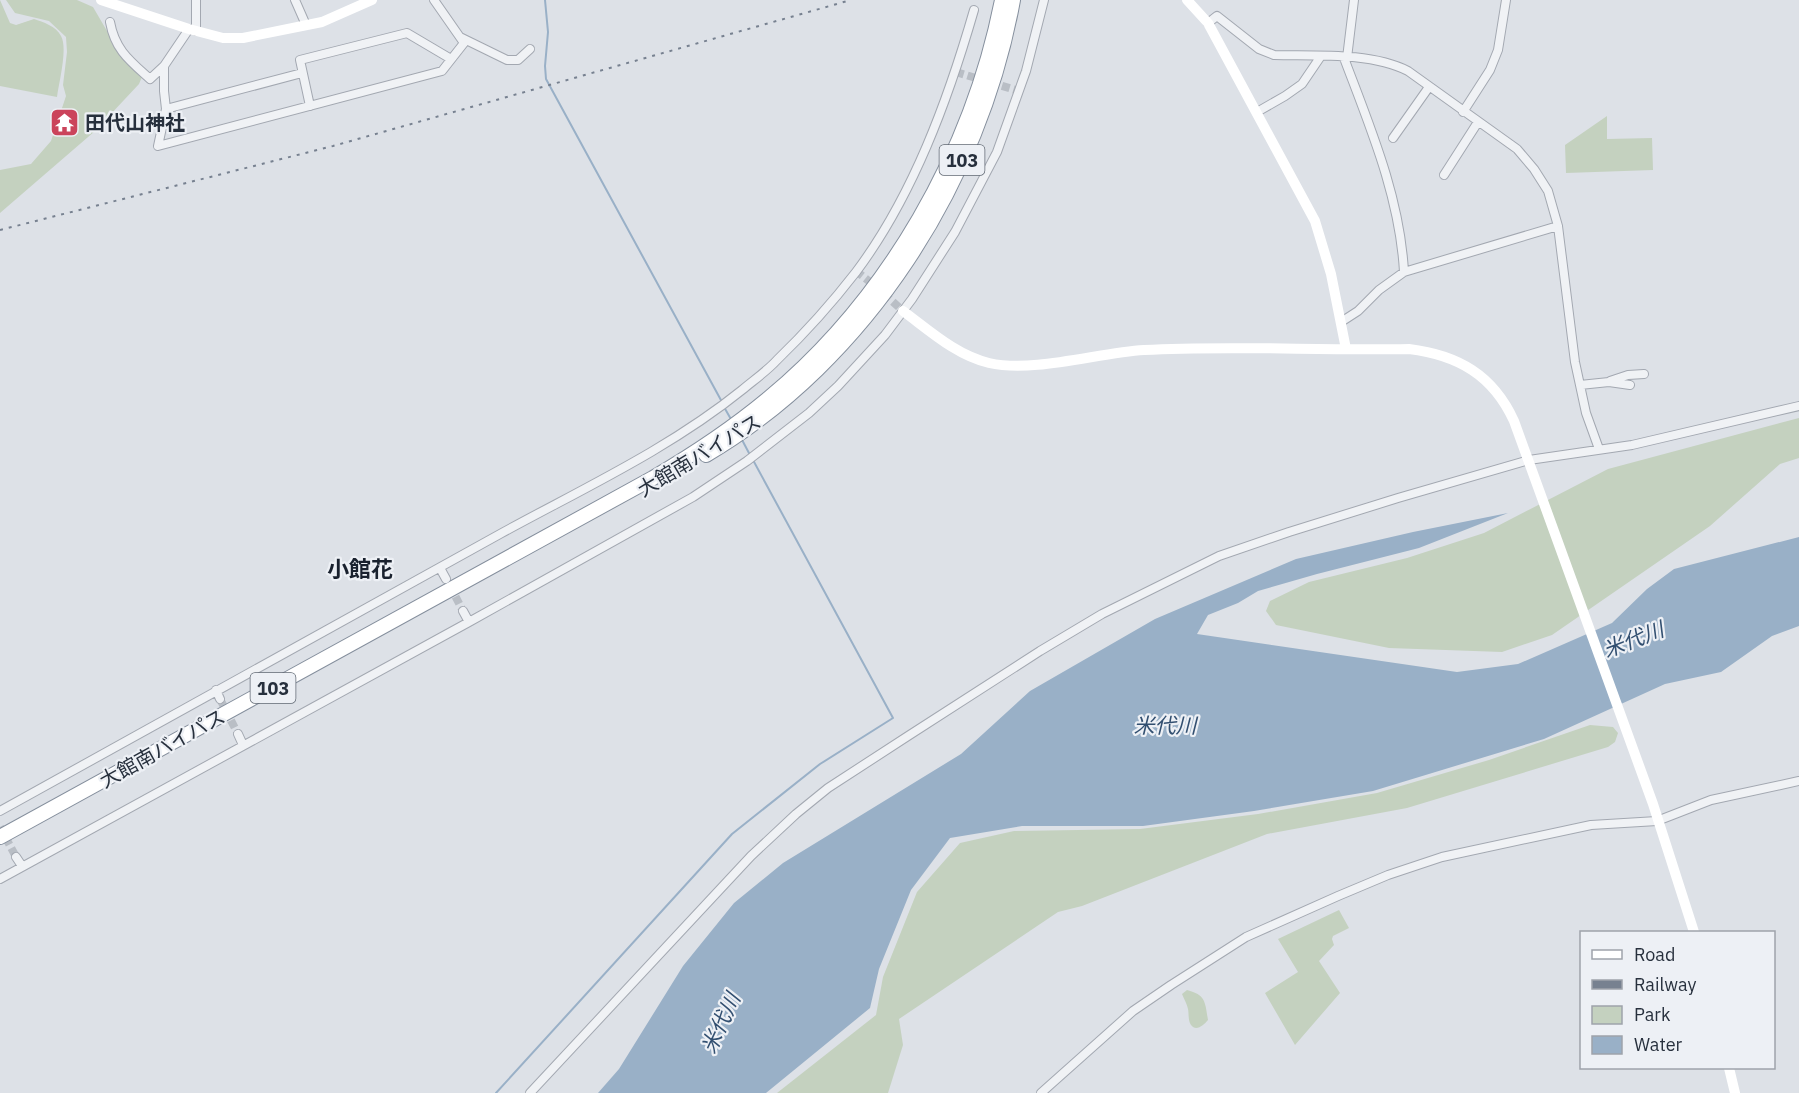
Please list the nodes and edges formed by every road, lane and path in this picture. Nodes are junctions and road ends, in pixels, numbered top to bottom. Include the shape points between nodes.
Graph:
1 (101, 0) edge
2 (196, 0) edge
3 (295, 0) edge
4 (372, 0) edge
5 (435, 0) edge
6 (1002, 0) edge
7 (1013, 0) edge
8 (1044, 0) edge
9 (1187, 0) edge
10 (1354, 0) edge
11 (1506, 0) edge
12 (974, 10) dead end
13 (110, 22) dead end
14 (1208, 23) junction
15 (306, 26) junction
16 (192, 30) junction
17 (460, 37) junction
18 (530, 49) dead end
19 (1321, 56) junction
20 (1345, 58) junction
21 (450, 59) junction
22 (165, 66) junction
23 (302, 73) junction
24 (1430, 87) junction
25 (310, 106) junction
26 (166, 110) junction
27 (1257, 112) junction
28 (1463, 112) junction
29 (1478, 122) junction
30 (1393, 138) dead end
31 (1444, 175) dead end
32 (1558, 226) junction
33 (1404, 272) junction
34 (903, 311) junction
35 (1341, 322) junction
36 (1346, 349) junction
37 (1644, 374) dead end
38 (1609, 382) junction
39 (1580, 385) junction
40 (1630, 386) dead end
41 (1799, 406) edge
42 (750, 421) junction
43 (1599, 449) junction
44 (1530, 465) junction
45 (440, 568) junction
46 (446, 579) tunnel mouth
47 (463, 611) tunnel mouth
48 (469, 622) junction
49 (216, 690) junction
50 (220, 699) tunnel mouth
51 (238, 734) tunnel mouth
52 (243, 745) junction
53 (1799, 781) edge
54 (0, 811) edge
55 (1657, 821) junction
56 (0, 837) edge
57 (16, 856) tunnel mouth
58 (22, 866) junction
59 (0, 879) edge
60 (1693, 931) edge
61 (1729, 1069) edge
62 (530, 1093) edge
63 (1041, 1093) edge
64 (1735, 1093) edge

1 - 16 street
2 - 16 street
3 - 15 street
4 - 15 street
5 - 17 street
6 - 42 highway, 大館南バイパス / 103 via 972,108 943,175 907,239 842,326
7 - 42 highway, 大館南バイパス / 103 via 982,111 954,177 917,244 850,334 803,383
8 - 34 street via 1026,71 997,152 955,232
9 - 14 street
10 - 20 street
11 - 28 street via 1498,50
12 - 45 street via 956,72 924,150 888,221 856,271 775,362 723,406 641,457
13 - 22 street via 115,42 135,67 150,79
14 - 19 street via 1217,16 1259,49 1274,55
14 - 27 street
15 - 16 street via 243,38 223,38
16 - 22 street
17 - 18 street via 507,60 518,60
17 - 21 street via 464,43
19 - 20 street
19 - 27 street via 1302,84
20 - 24 street via 1395,64
20 - 33 street via 1395,202
21 - 23 street via 406,33 300,60
21 - 25 street via 442,71
22 - 26 street
23 - 25 street
23 - 26 street
24 - 28 street
24 - 30 street
25 - 26 street via 158,146
27 - 35 street via 1315,221
28 - 29 street
29 - 31 street
29 - 32 street via 1517,149 1534,170 1548,191
32 - 33 street
32 - 39 street
33 - 35 street
34 - 36 street via 950,347 989,363 1012,365 1165,349
34 - 48 street via 838,386 756,454 693,497
35 - 36 street
36 - 44 street via 1432,352 1470,369 1501,396
37 - 38 street
38 - 39 street
38 - 40 street
39 - 43 street
41 - 43 street via 1632,445
42 - 56 highway, 大館南バイパス / 103 via 656,484 546,538
43 - 44 street
44 - 55 street
44 - 62 street via 1289,532 1219,556 1102,614 1040,651 838,782 796,814 751,856
45 - 46 street
45 - 49 street
47 - 48 street
48 - 52 street
49 - 50 street
49 - 54 street
51 - 52 street
52 - 58 street
53 - 55 street via 1711,800
55 - 60 street
55 - 63 street via 1591,825 1452,855 1338,896 1246,937 1196,969 1133,1011
57 - 58 street
58 - 59 street
61 - 64 street

